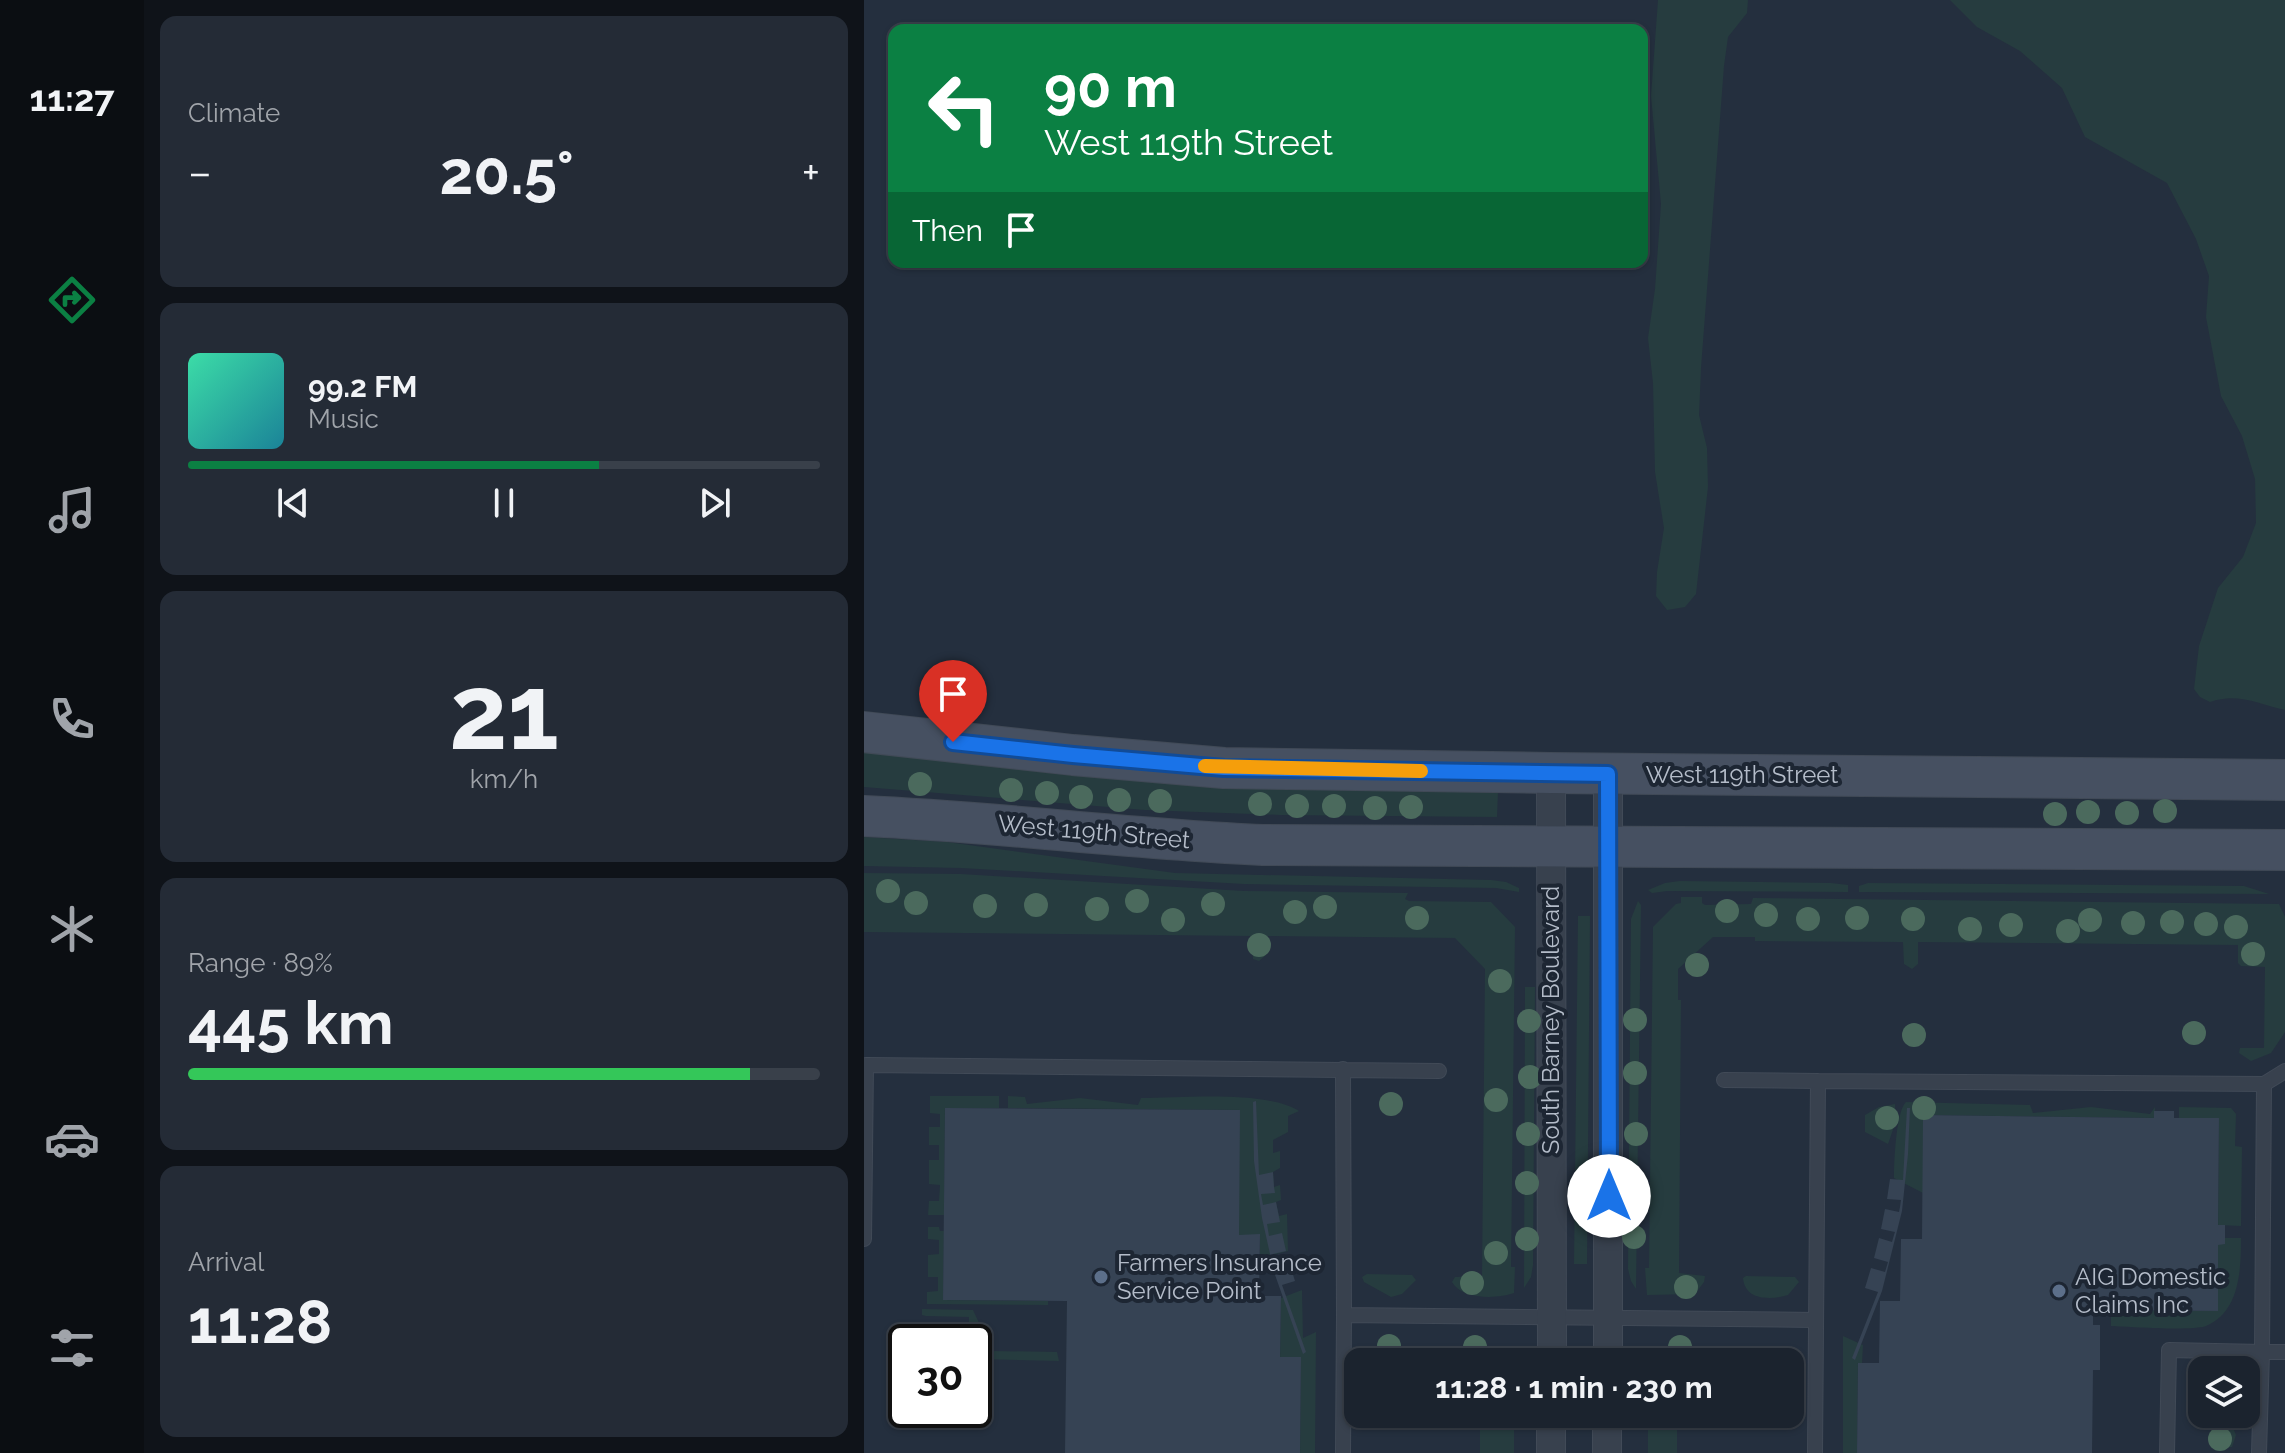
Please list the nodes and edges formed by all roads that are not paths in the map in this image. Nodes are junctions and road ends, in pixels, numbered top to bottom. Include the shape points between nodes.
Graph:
1 (864, 732) edge
2 (1551, 773) junction
3 (1608, 774) junction
4 (2285, 780) edge
5 (864, 816) edge
6 (1551, 847) junction
7 (1609, 848) junction
8 (2285, 850) edge
9 (865, 1065) edge
10 (1343, 1069) junction
11 (1439, 1071) dead end
12 (2285, 1071) edge
13 (1724, 1080) dead end
14 (1818, 1081) junction
15 (2264, 1084) junction
16 (865, 1153) edge
17 (864, 1239) edge
18 (1344, 1315) junction
19 (1552, 1316) junction
20 (1609, 1316) junction
21 (1816, 1320) junction
22 (1552, 1348) edge
23 (1608, 1348) edge
24 (2262, 1352) junction
25 (2285, 1352) edge
26 (1551, 1428) edge
27 (1607, 1428) edge
28 (1343, 1453) edge
29 (1551, 1453) edge
30 (1607, 1453) edge
31 (1815, 1453) edge
32 (2167, 1453) edge
33 (2259, 1453) edge

1 - 2 main road, West 119th Street via 1224,768
2 - 3 main road, West 119th Street
2 - 6 street, South Barney Boulevard
3 - 4 main road, West 119th Street
3 - 7 street
5 - 6 main road, West 119th Street via 966,820 1171,841
6 - 7 main road, West 119th Street
6 - 19 street, South Barney Boulevard
7 - 8 main road, West 119th Street
7 - 20 street
9 - 10 lane
9 - 16 lane
10 - 11 lane
10 - 18 lane
12 - 15 lane
13 - 14 lane
14 - 15 lane
14 - 21 lane
15 - 24 lane
16 - 17 lane
18 - 19 lane
18 - 28 lane
19 - 20 lane
19 - 22 street, South Barney Boulevard
20 - 21 lane
20 - 23 street
21 - 31 lane
24 - 25 lane
24 - 32 lane via 2169,1350
24 - 33 lane
26 - 29 street
27 - 30 street

